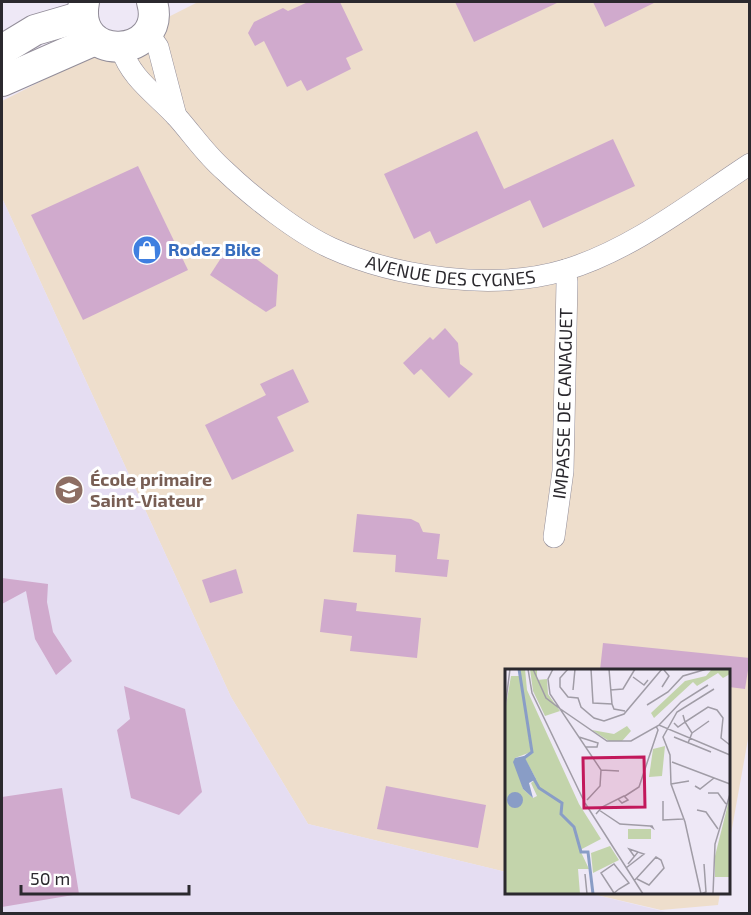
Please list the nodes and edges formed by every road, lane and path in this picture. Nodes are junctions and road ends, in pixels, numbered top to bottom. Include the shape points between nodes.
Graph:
1 (154, 11) edge
2 (96, 26) edge
3 (2, 50) edge
4 (2, 81) edge
5 (176, 116) junction
6 (750, 164) edge
7 (565, 270) junction
8 (554, 537) dead end

1 - 2 main road via 136,43
1 - 5 street, AVENUE DES CYGNES via 158,47
2 - 3 main road via 35,30
2 - 4 main road
2 - 5 street, AVENUE DES CYGNES via 149,93
5 - 7 street, AVENUE DES CYGNES via 209,157 251,196 328,247 378,267 464,280
6 - 7 street, AVENUE DES CYGNES via 622,245
7 - 8 street, IMPASSE DE CANAGUET via 562,471

